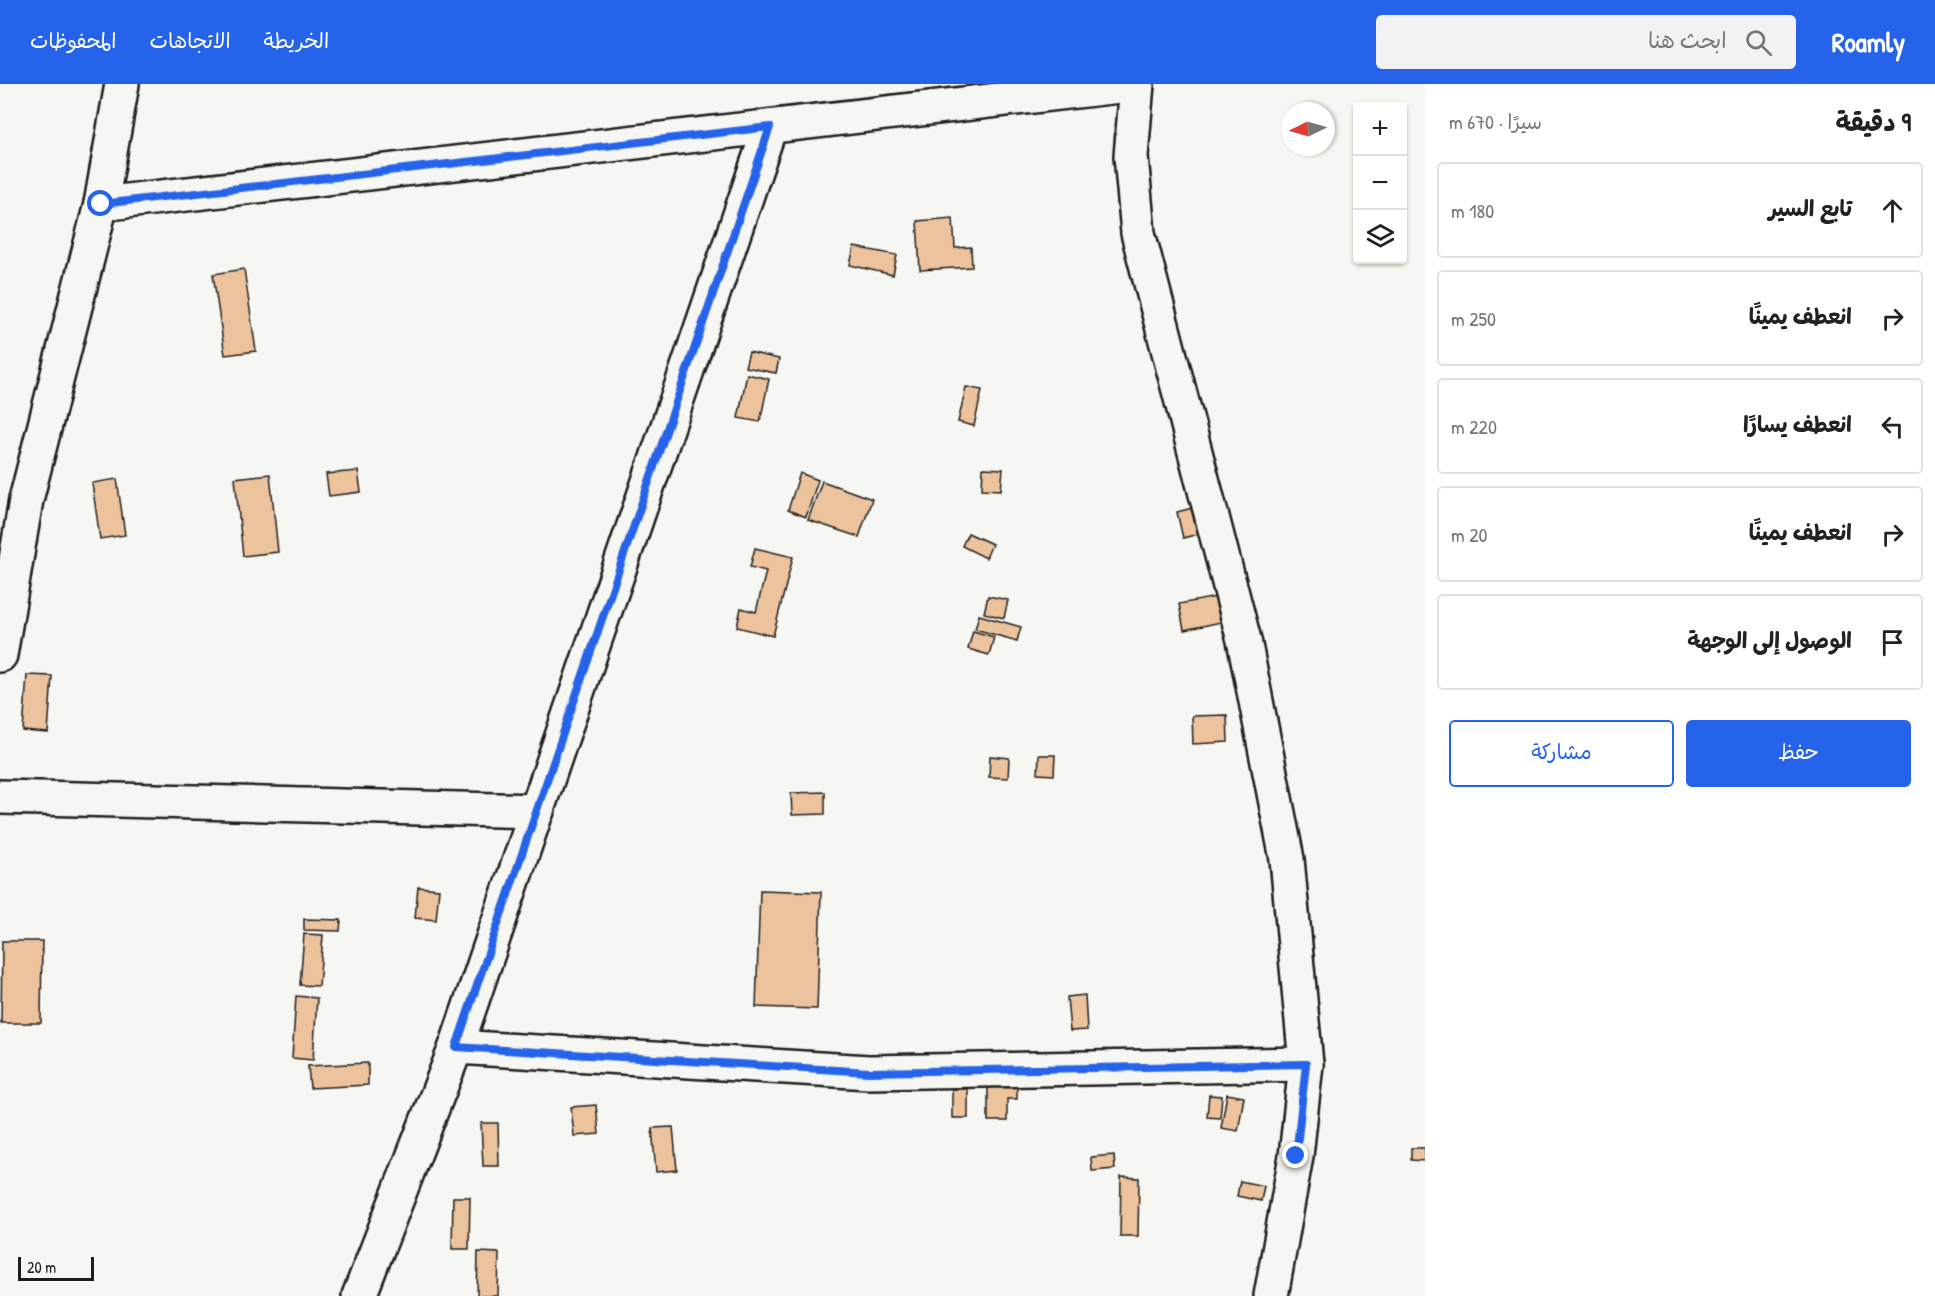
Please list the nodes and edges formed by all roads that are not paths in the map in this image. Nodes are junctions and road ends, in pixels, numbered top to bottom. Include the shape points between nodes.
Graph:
1 (122, 84) edge
2 (1137, 84) edge
3 (770, 127) junction
4 (101, 204) junction
5 (0, 655) edge
6 (0, 798) edge
7 (537, 811) junction
8 (456, 1047) junction
9 (1306, 1064) junction
10 (359, 1296) edge
11 (1271, 1296) edge

1 - 4 street
2 - 3 street
2 - 9 street via 1131,156 1138,233 1244,640 1287,859
3 - 4 street
3 - 7 street
4 - 5 street via 26,500
6 - 7 street
7 - 8 street
8 - 9 street via 869,1072
8 - 10 street
9 - 11 street via 1296,1156

